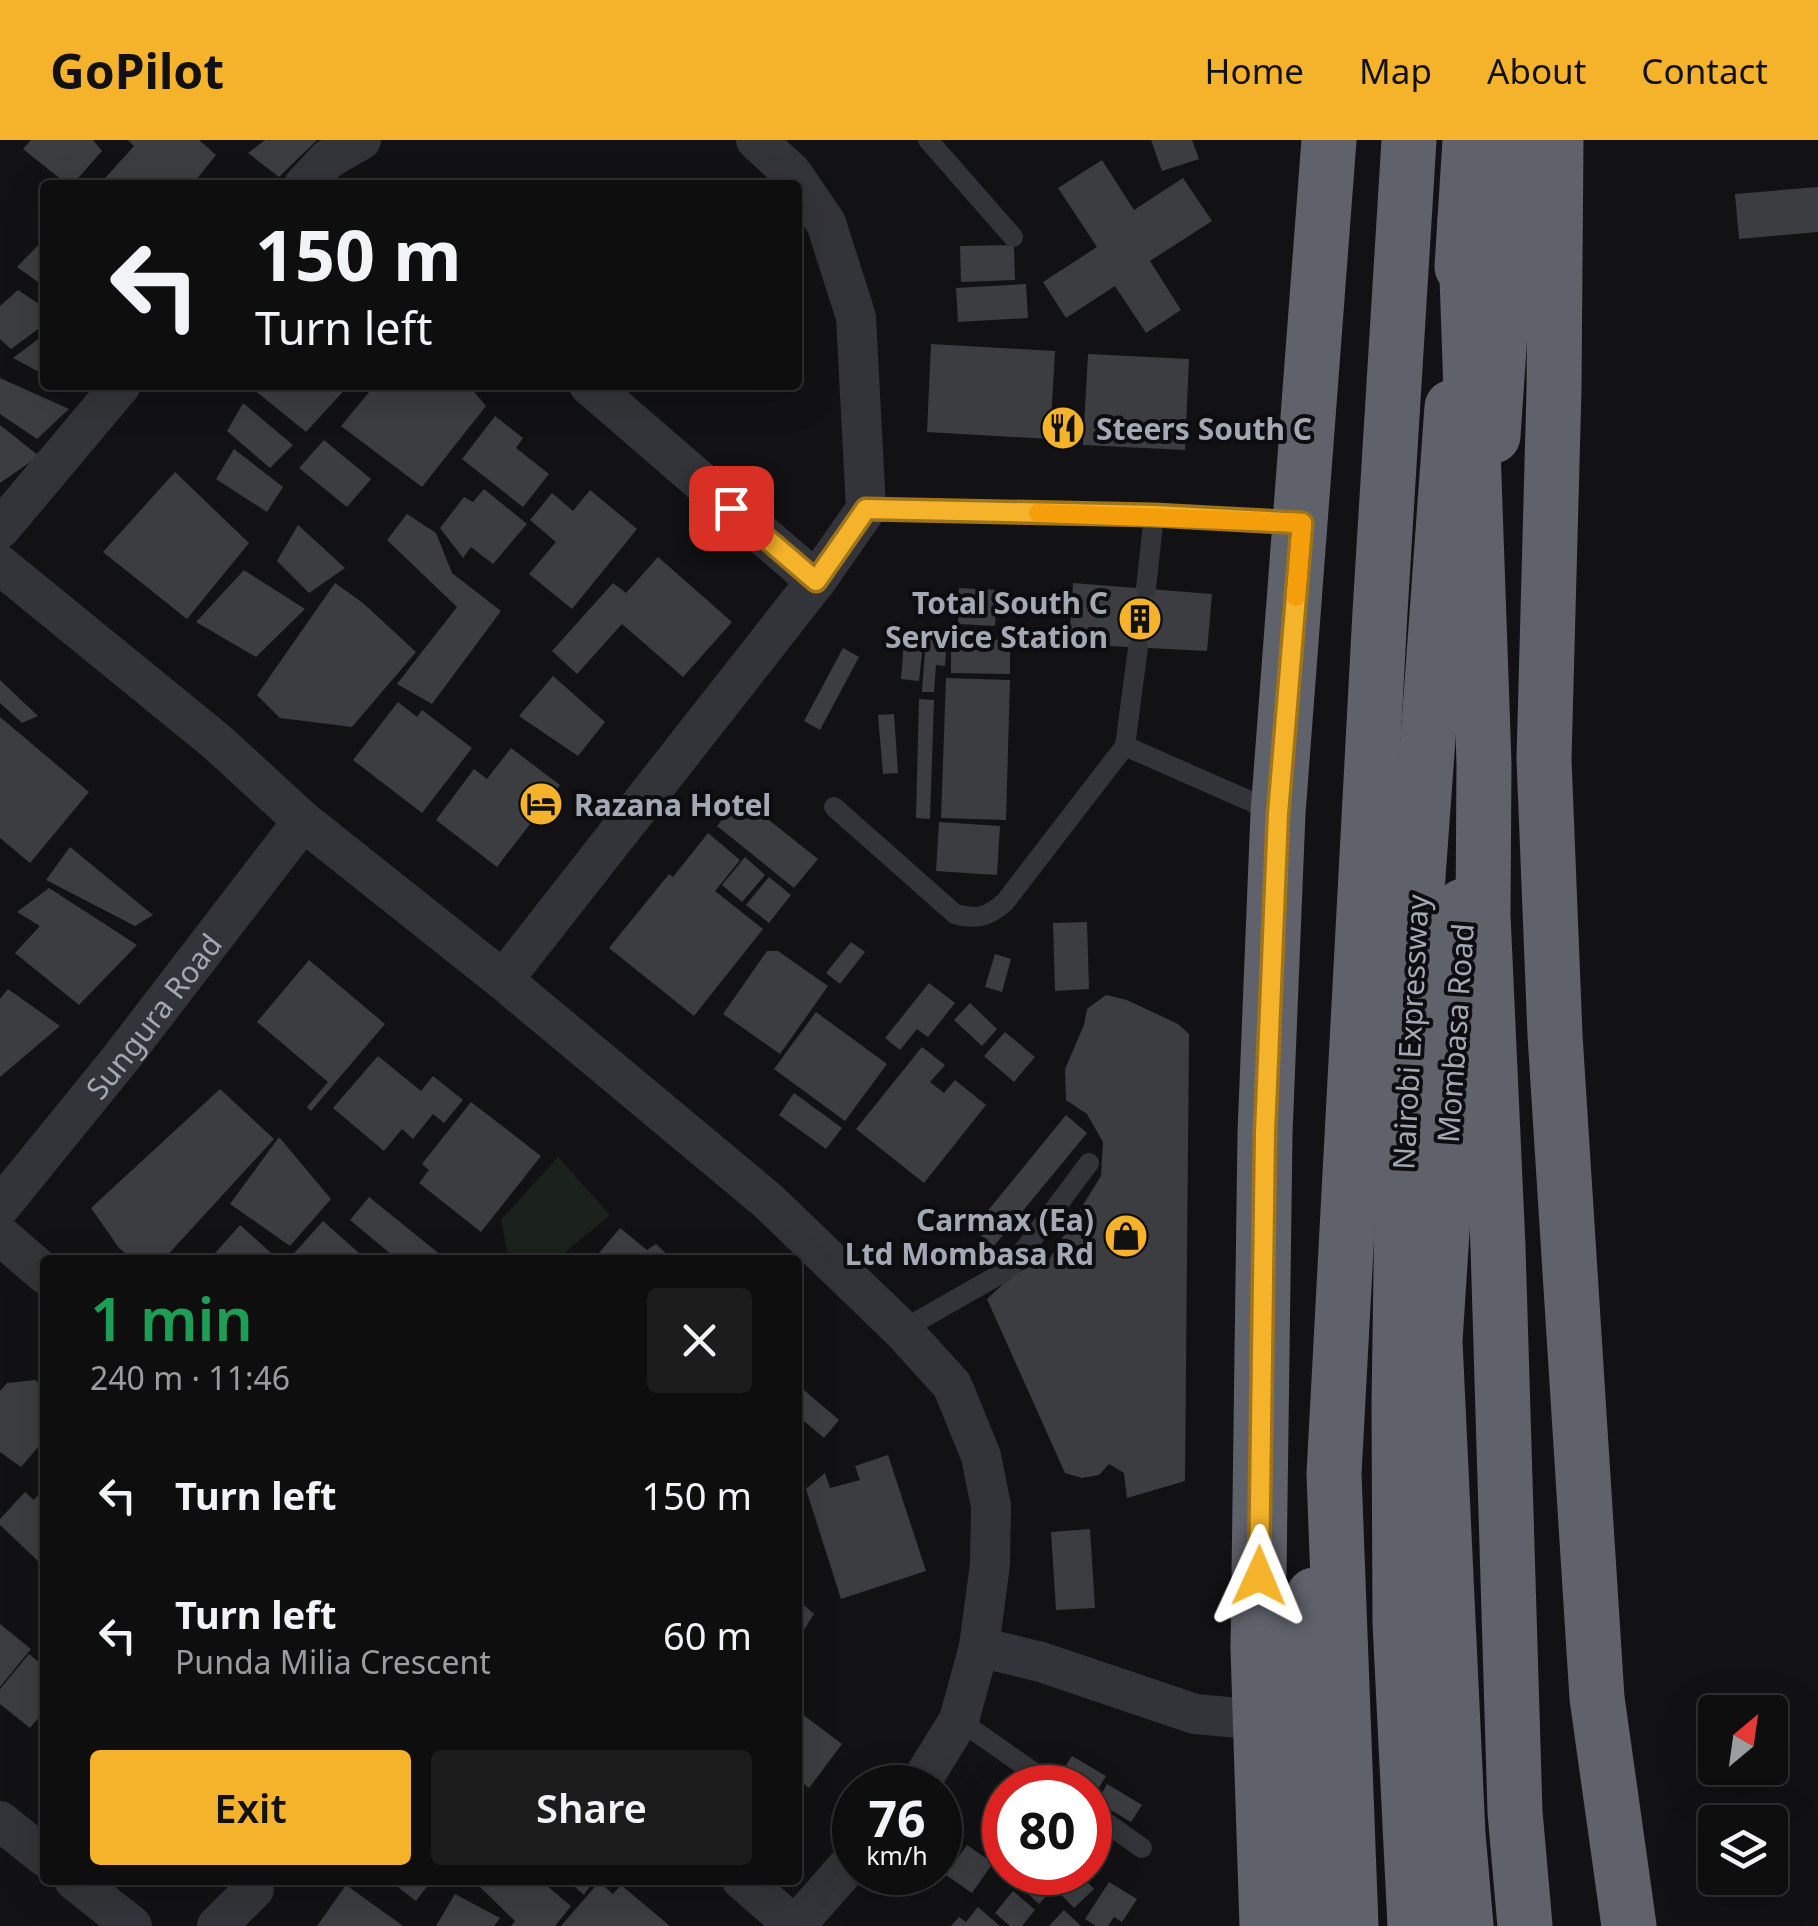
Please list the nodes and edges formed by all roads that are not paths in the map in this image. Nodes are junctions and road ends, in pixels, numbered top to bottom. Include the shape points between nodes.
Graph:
1 (756, 140) edge
2 (928, 140) edge
3 (1329, 140) edge
4 (1409, 140) edge
5 (1470, 140) edge
6 (1513, 140) edge
7 (1556, 140) edge
8 (797, 180) edge
9 (802, 188) edge
10 (1465, 220) junction
11 (1013, 237) dead end
12 (117, 390) edge
13 (595, 390) edge
14 (866, 509) junction
15 (1154, 515) junction
16 (1302, 523) junction
17 (0, 529) edge
18 (0, 565) edge
19 (816, 581) junction
20 (1146, 588) dead end
21 (1138, 648) dead end
22 (1125, 746) junction
23 (834, 807) dead end
24 (1278, 814) junction
25 (303, 821) junction
26 (503, 980) junction
27 (1089, 1164) dead end
28 (0, 1207) edge
29 (0, 1235) edge
30 (40, 1270) edge
31 (902, 1330) junction
32 (1334, 1474) junction
33 (979, 1646) junction
34 (959, 1720) junction
35 (1261, 1720) junction
36 (931, 1765) edge
37 (1023, 1765) edge
38 (0, 1821) edge
39 (1112, 1827) edge
40 (1142, 1848) dead end
41 (40, 1853) edge
42 (832, 1884) edge
43 (80, 1885) edge
44 (748, 1885) edge
45 (254, 1889) dead end
46 (132, 1926) edge
47 (216, 1926) edge
48 (795, 1926) edge
49 (1267, 1926) edge
50 (1303, 1926) edge
51 (1351, 1926) edge
52 (1414, 1926) edge
53 (1466, 1926) edge
54 (1525, 1926) edge
55 (1629, 1926) edge

1 - 8 street
2 - 11 lane
3 - 16 highway
4 - 32 highway, Nairobi Expressway
5 - 10 highway, Nairobi Expressway
6 - 53 highway, Mombasa Road via 1435,1341
7 - 55 highway via 1544,759 1598,1698
9 - 14 street via 826,223 856,317
10 - 52 highway, Nairobi Expressway, bridge via 1404,1070 1400,1623
10 - 54 highway, bridge via 1484,762 1482,914 1515,1812
12 - 17 street
13 - 19 street
14 - 15 lane
14 - 19 street
15 - 16 lane
15 - 20 lane
16 - 24 highway
18 - 25 street
19 - 26 street
21 - 22 lane
22 - 23 lane via 990,915 955,914
22 - 24 lane
24 - 35 highway via 1265,1133
25 - 26 street
25 - 28 street, Sungura Road
26 - 31 street via 768,1202
27 - 31 lane via 1015,1262
29 - 30 street
31 - 33 street via 952,1385 981,1456 991,1506
32 - 50 highway via 1302,1670
32 - 51 highway, Nairobi Expressway
33 - 34 street
33 - 35 street via 1194,1714
34 - 36 street
34 - 37 lane
35 - 49 highway
38 - 41 street
39 - 40 lane
42 - 48 street
43 - 46 street
44 - 48 street
45 - 47 street

